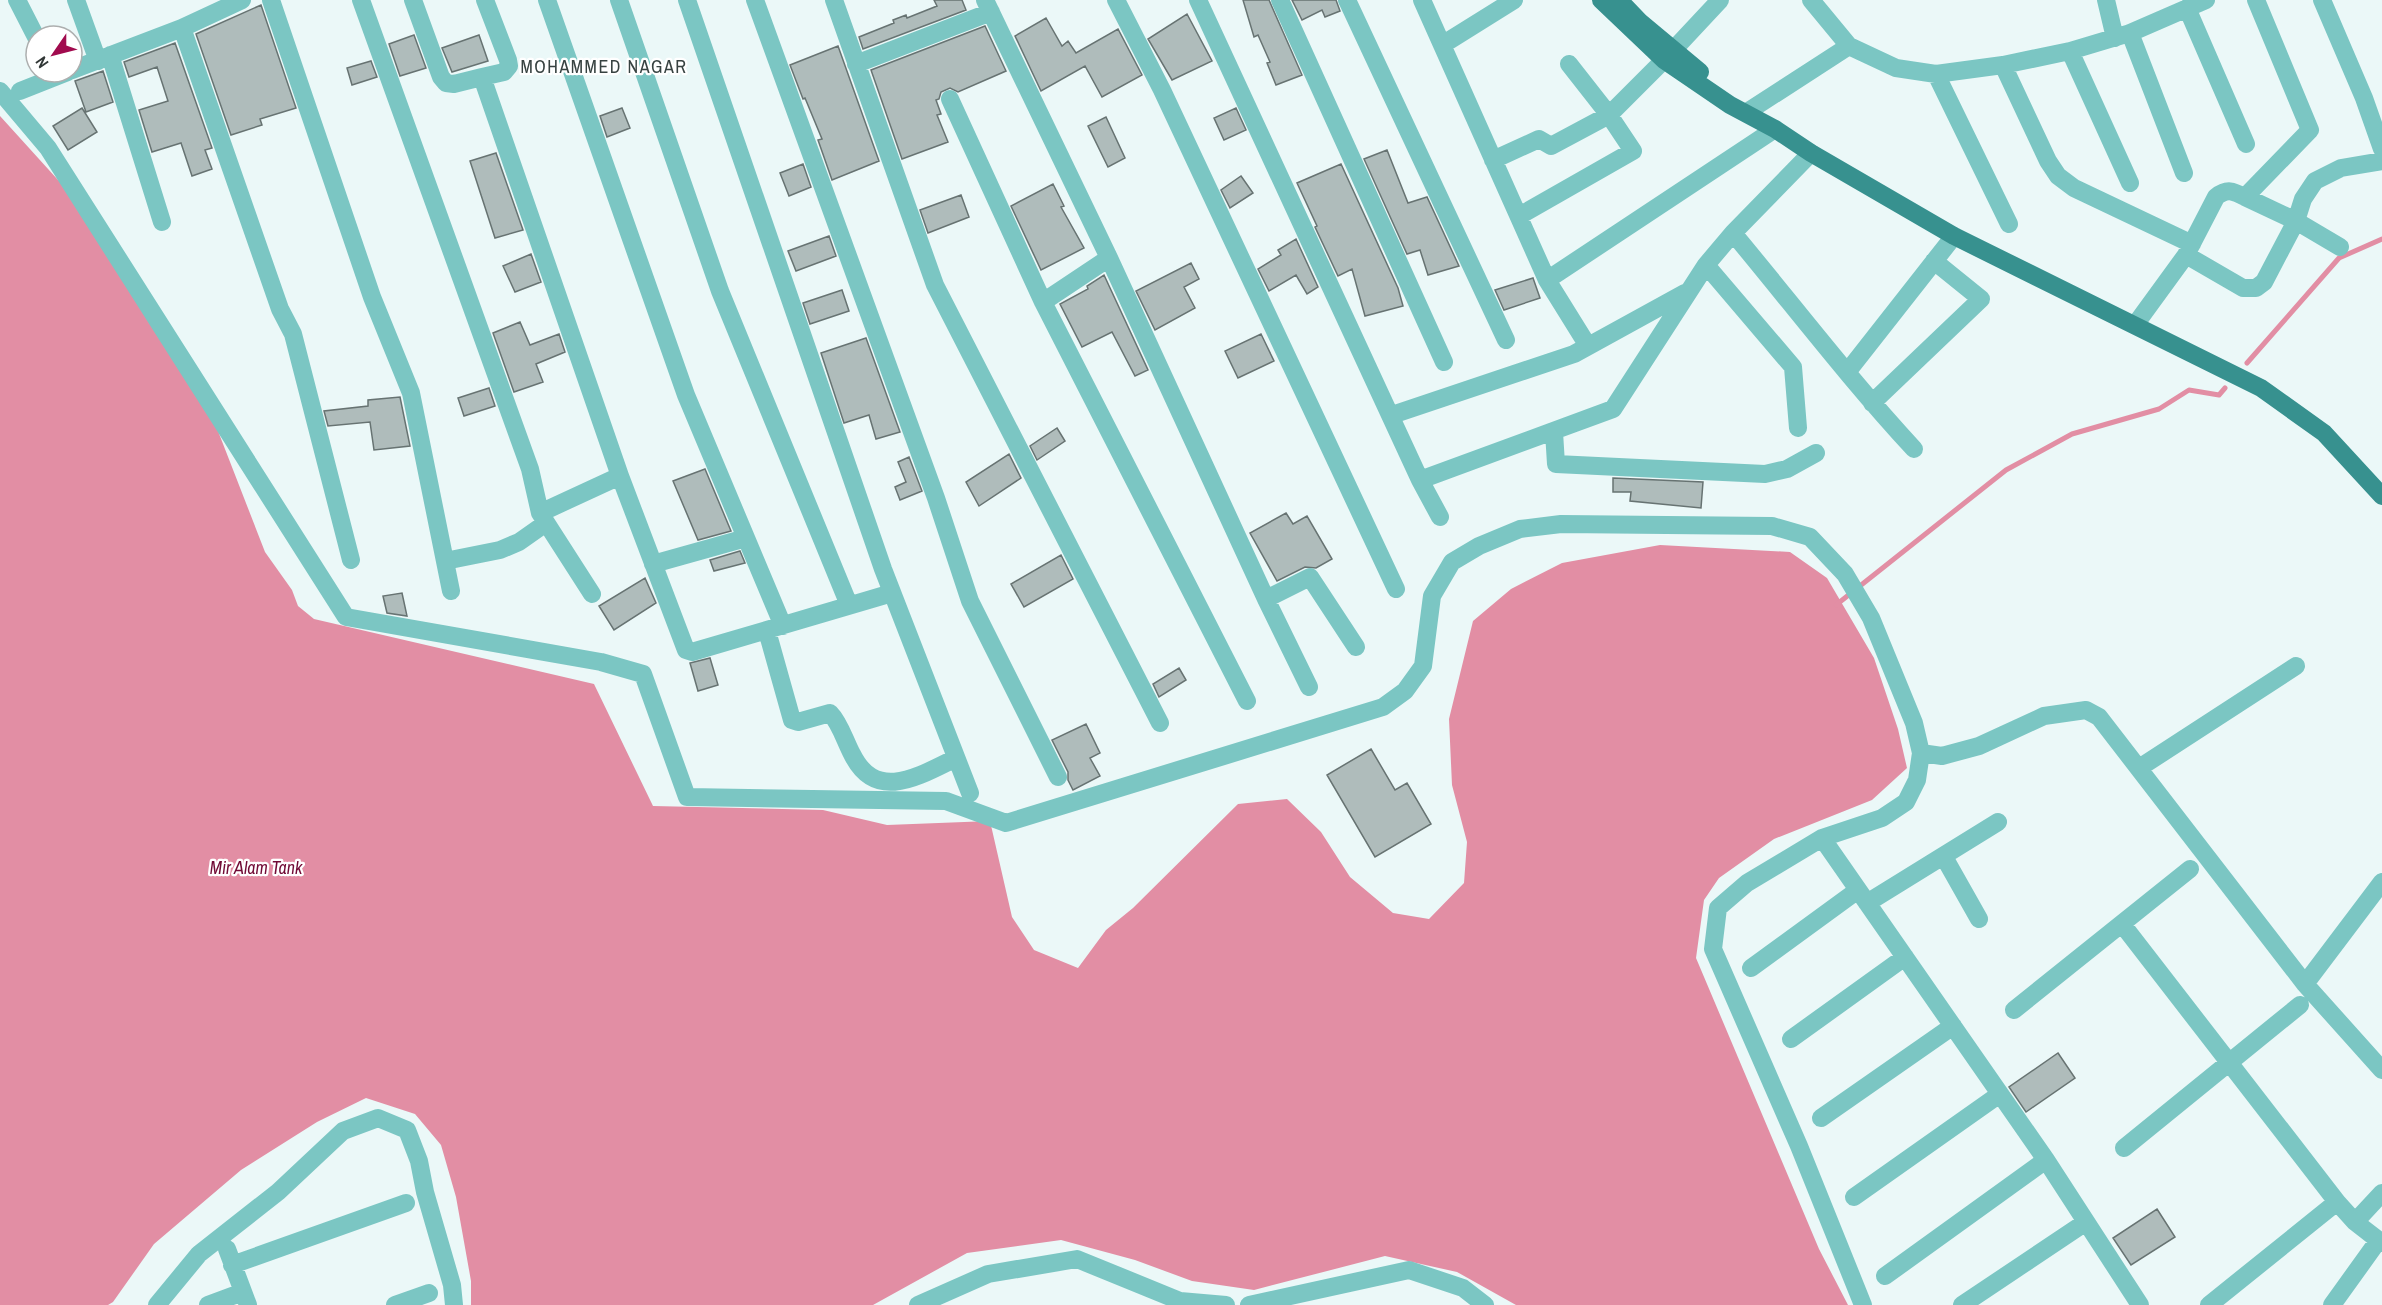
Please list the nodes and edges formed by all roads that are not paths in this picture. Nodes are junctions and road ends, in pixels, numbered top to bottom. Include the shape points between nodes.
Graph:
1 (17, 0) edge
2 (76, 0) edge
3 (242, 0) edge
4 (272, 0) edge
5 (361, 0) edge
6 (413, 0) edge
7 (485, 0) edge
8 (547, 0) edge
9 (619, 0) edge
10 (687, 0) edge
11 (755, 0) edge
12 (834, 0) edge
13 (1116, 0) edge
14 (1198, 0) edge
15 (1280, 0) edge
16 (1347, 0) edge
17 (1422, 0) edge
18 (1514, 0) edge
19 (1601, 0) edge
20 (1619, 0) edge
21 (1720, 0) edge
22 (1811, 0) edge
23 (2106, 0) edge
24 (2206, 0) edge
25 (2256, 0) edge
26 (2322, 0) edge
27 (988, 6) edge
28 (208, 7) edge
29 (2187, 8) junction
30 (29, 24) edge
31 (182, 28) junction
32 (2122, 35) junction
33 (1442, 45) junction
34 (1849, 46) junction
35 (2070, 51) junction
36 (1669, 55) junction
37 (104, 58) junction
38 (856, 64) junction
39 (1569, 64) dead end
40 (84, 65) edge
41 (2003, 65) junction
42 (1936, 74) junction
43 (482, 77) junction
44 (36, 84) edge
45 (0, 91) edge
46 (20, 91) dead end
47 (950, 99) dead end
48 (1747, 112) junction
49 (1609, 115) junction
50 (1775, 129) junction
51 (2246, 144) dead end
52 (2382, 149) edge
53 (1811, 153) junction
54 (1493, 160) junction
55 (2382, 161) edge
56 (2184, 173) dead end
57 (2130, 183) dead end
58 (2245, 197) junction
59 (1519, 216) junction
60 (2296, 221) junction
61 (162, 222) dead end
62 (2008, 224) dead end
63 (1733, 233) junction
64 (1953, 236) junction
65 (2340, 247) dead end
66 (2189, 250) junction
67 (1109, 258) junction
68 (1934, 261) junction
69 (1706, 265) junction
70 (1548, 280) junction
71 (1687, 292) junction
72 (1043, 302) junction
73 (2135, 325) junction
74 (1506, 340) dead end
75 (1588, 346) junction
76 (1444, 362) dead end
77 (1848, 371) junction
78 (1872, 403) junction
79 (1392, 415) junction
80 (1797, 428) dead end
81 (1554, 432) junction
82 (1914, 449) dead end
83 (1816, 453) dead end
84 (620, 476) junction
85 (1420, 480) junction
86 (2382, 496) edge
87 (1440, 517) dead end
88 (543, 518) junction
89 (746, 538) junction
90 (351, 560) dead end
91 (445, 561) junction
92 (653, 564) junction
93 (1396, 589) dead end
94 (451, 591) dead end
95 (592, 594) dead end
96 (892, 594) junction
97 (1266, 599) junction
98 (849, 605) junction
99 (775, 628) junction
100 (1356, 647) dead end
101 (2296, 666) dead end
102 (1309, 687) dead end
103 (1247, 700) dead end
104 (1160, 723) dead end
105 (1921, 753) junction
106 (956, 758) junction
107 (2139, 768) junction
108 (1058, 777) dead end
109 (970, 793) dead end
110 (1998, 822) dead end
111 (1822, 838) junction
112 (1944, 857) junction
113 (2190, 869) dead end
114 (2382, 882) edge
115 (1863, 897) junction
116 (1979, 919) dead end
117 (2122, 924) junction
118 (1905, 957) junction
119 (1750, 968) dead end
120 (2305, 984) junction
121 (2300, 1005) dead end
122 (2014, 1010) dead end
123 (1953, 1026) junction
124 (1791, 1039) dead end
125 (2230, 1062) junction
126 (2382, 1070) edge
127 (2000, 1094) junction
128 (1821, 1119) dead end
129 (2124, 1148) dead end
130 (2046, 1160) junction
131 (2382, 1193) edge
132 (1854, 1197) dead end
133 (2337, 1202) junction
134 (406, 1203) dead end
135 (2355, 1221) junction
136 (2086, 1222) junction
137 (2380, 1242) edge
138 (1885, 1276) dead end
139 (429, 1293) dead end
140 (245, 1298) edge
141 (157, 1305) edge
142 (208, 1305) edge
143 (395, 1305) edge
144 (454, 1305) edge
145 (918, 1305) edge
146 (1226, 1305) edge
147 (1249, 1305) edge
148 (1485, 1305) edge
149 (1863, 1305) edge
150 (1962, 1305) edge
151 (2139, 1305) edge
152 (2209, 1305) edge
153 (2332, 1305) edge

1 - 30 street
2 - 37 street
3 - 28 street
4 - 91 street via 372,297 411,393
5 - 88 street via 530,469
6 - 43 street via 441,78 454,84
7 - 43 street via 509,66 504,72
8 - 89 street via 686,395
9 - 98 street via 720,291
10 - 96 street
11 - 108 street via 970,601
12 - 38 street
13 - 93 street
14 - 79 street
15 - 76 street
16 - 74 street
17 - 33 street
18 - 33 street
19 - 36 main road
20 - 36 main road
21 - 36 street
22 - 34 street
23 - 32 street
24 - 29 street
25 - 58 street via 2310,130
26 - 52 street
27 - 38 street
27 - 67 street
28 - 31 street
29 - 32 street
29 - 51 street
31 - 37 street
31 - 90 street via 280,309 293,334
32 - 35 street
32 - 56 street
33 - 54 street
34 - 42 street via 1896,68
34 - 48 street
35 - 41 street
35 - 57 street
36 - 48 main road via 1704,89
36 - 49 street
37 - 40 street
37 - 61 street
38 - 104 street via 935,285
39 - 49 street
41 - 42 street
41 - 66 street via 2058,176
42 - 62 street
43 - 84 street
44 - 46 street
45 - 105 street via 48,148 346,617 601,662 643,674 687,796 946,801 1006,823 1383,707 1405,691 1423,666 1432,596 1452,562 1520,529 1561,524 1772,526 1810,537 1848,580 1871,618 1914,723
47 - 72 street
48 - 50 main road
49 - 54 street via 1551,146 1539,139
49 - 59 street via 1633,151
50 - 53 main road
50 - 70 street
53 - 63 street
53 - 64 main road
54 - 59 street
55 - 60 street via 2342,168 2315,181 2303,199
58 - 60 street
58 - 66 street via 2232,190 2216,197
59 - 70 street
60 - 65 street
60 - 66 street via 2264,282 2256,288 2244,288
63 - 69 street
63 - 77 street
64 - 68 street
64 - 73 main road
66 - 73 street
67 - 72 street
67 - 97 street
68 - 77 street
68 - 78 street via 1981,299
69 - 71 street
69 - 80 street via 1793,367
70 - 75 street
71 - 75 street
71 - 81 street via 1613,409
72 - 103 street
73 - 86 main road via 2261,388 2324,433
75 - 79 street via 1575,354
77 - 78 street
78 - 82 street
79 - 85 street
81 - 83 street via 1556,464 1765,474 1787,469
81 - 85 street
84 - 88 street
84 - 92 street
85 - 87 street
88 - 91 street via 519,542 500,550
88 - 95 street
89 - 92 street
89 - 99 street
91 - 94 street
92 - 99 street via 686,650 692,652
96 - 98 street
96 - 106 street
97 - 100 street via 1310,576
97 - 102 street
98 - 99 street
99 - 106 street via 792,720 798,722 830,713 859,769 868,776 886,783 910,780
101 - 107 street
105 - 107 street via 1942,756 1979,746 2044,716 2086,710 2099,717
105 - 111 street via 1917,780 1906,802 1882,818
106 - 109 street
107 - 120 street
110 - 112 street
111 - 115 street
111 - 149 street via 1747,883 1718,908 1713,949
112 - 115 street
112 - 116 street
113 - 117 street
114 - 120 street
115 - 118 street
115 - 119 street
117 - 122 street
117 - 125 street
118 - 123 street
118 - 124 street
120 - 126 street
121 - 125 street
123 - 127 street
123 - 128 street
125 - 129 street
125 - 133 street
127 - 130 street
127 - 132 street
130 - 136 street
130 - 138 street
131 - 135 street
133 - 135 street
133 - 152 street
134 - 140 street via 230,1257
135 - 137 street
136 - 150 street
136 - 151 street
137 - 153 street
139 - 143 street
140 - 142 street
141 - 144 street via 199,1254 278,1192 343,1131 378,1118 407,1130 419,1161
145 - 146 street via 988,1274 1077,1259 1180,1301
147 - 148 street via 1409,1270 1463,1288

